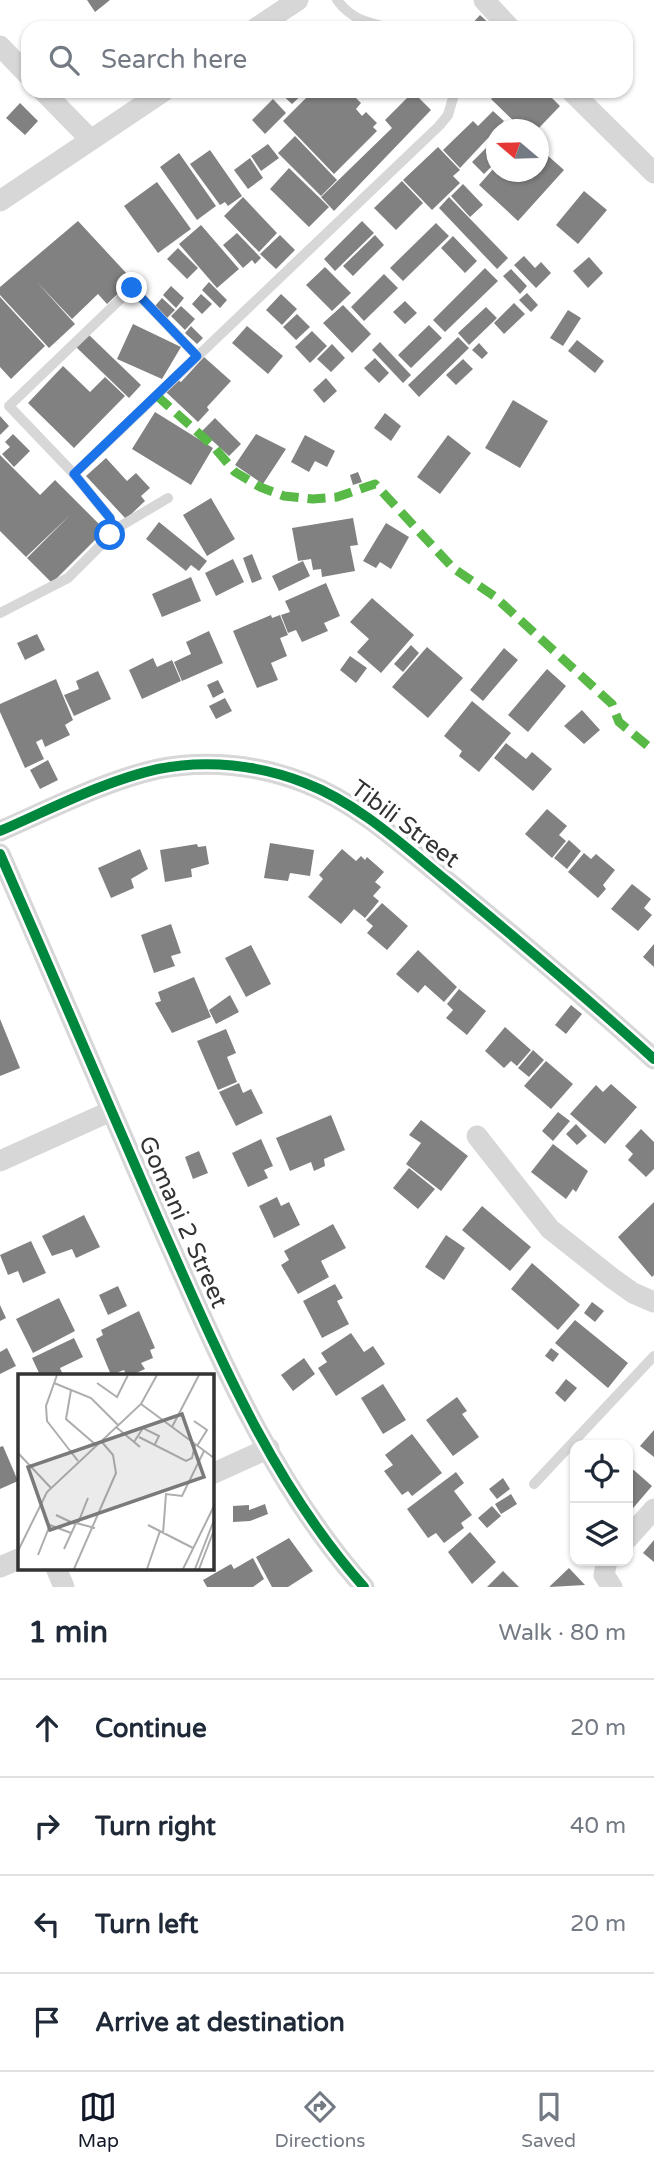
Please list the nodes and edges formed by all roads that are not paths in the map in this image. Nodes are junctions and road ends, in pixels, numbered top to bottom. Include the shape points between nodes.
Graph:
1 (298, 0) edge
2 (337, 0) edge
3 (484, 0) edge
4 (266, 21) edge
5 (360, 21) edge
6 (504, 21) edge
7 (0, 46) edge
8 (21, 68) edge
9 (50, 98) edge
10 (154, 98) edge
11 (453, 98) edge
12 (578, 98) edge
13 (91, 141) junction
14 (654, 173) edge
15 (0, 201) edge
16 (197, 356) junction
17 (74, 474) junction
18 (169, 498) dead end
19 (110, 535) junction
20 (0, 613) edge
21 (0, 831) edge
22 (0, 854) edge
23 (18, 895) junction
24 (0, 908) edge
25 (654, 1059) edge
26 (111, 1111) junction
27 (477, 1136) dead end
28 (0, 1161) edge
29 (654, 1302) edge
30 (654, 1356) edge
31 (269, 1448) junction
32 (214, 1473) edge
33 (534, 1484) dead end
34 (654, 1510) edge
35 (633, 1533) edge
36 (18, 1559) edge
37 (606, 1566) edge
38 (0, 1567) edge
39 (57, 1570) edge
40 (64, 1587) edge
41 (364, 1587) edge
42 (612, 1587) edge

1 - 4 street
2 - 5 lane via 346,13
3 - 6 street
7 - 8 street
9 - 13 street
10 - 13 street
11 - 16 lane via 439,126
12 - 14 street
13 - 15 street
16 - 17 lane
16 - 17 lane via 132,288 9,406
17 - 19 lane via 110,518
18 - 19 lane
19 - 20 lane via 68,579
21 - 25 street, Tibili Street via 104,786 159,769 227,766 270,771 306,783 396,839 565,978
22 - 23 street, Gomani 2 Street
23 - 24 street
23 - 26 street, Gomani 2 Street
26 - 28 street
26 - 31 street, Gomani 2 Street via 190,1290
27 - 29 street via 550,1229 633,1293
30 - 33 lane
31 - 32 street
31 - 41 street, Gomani 2 Street via 321,1535
34 - 35 street
36 - 38 street
37 - 42 street via 604,1575
39 - 40 street

